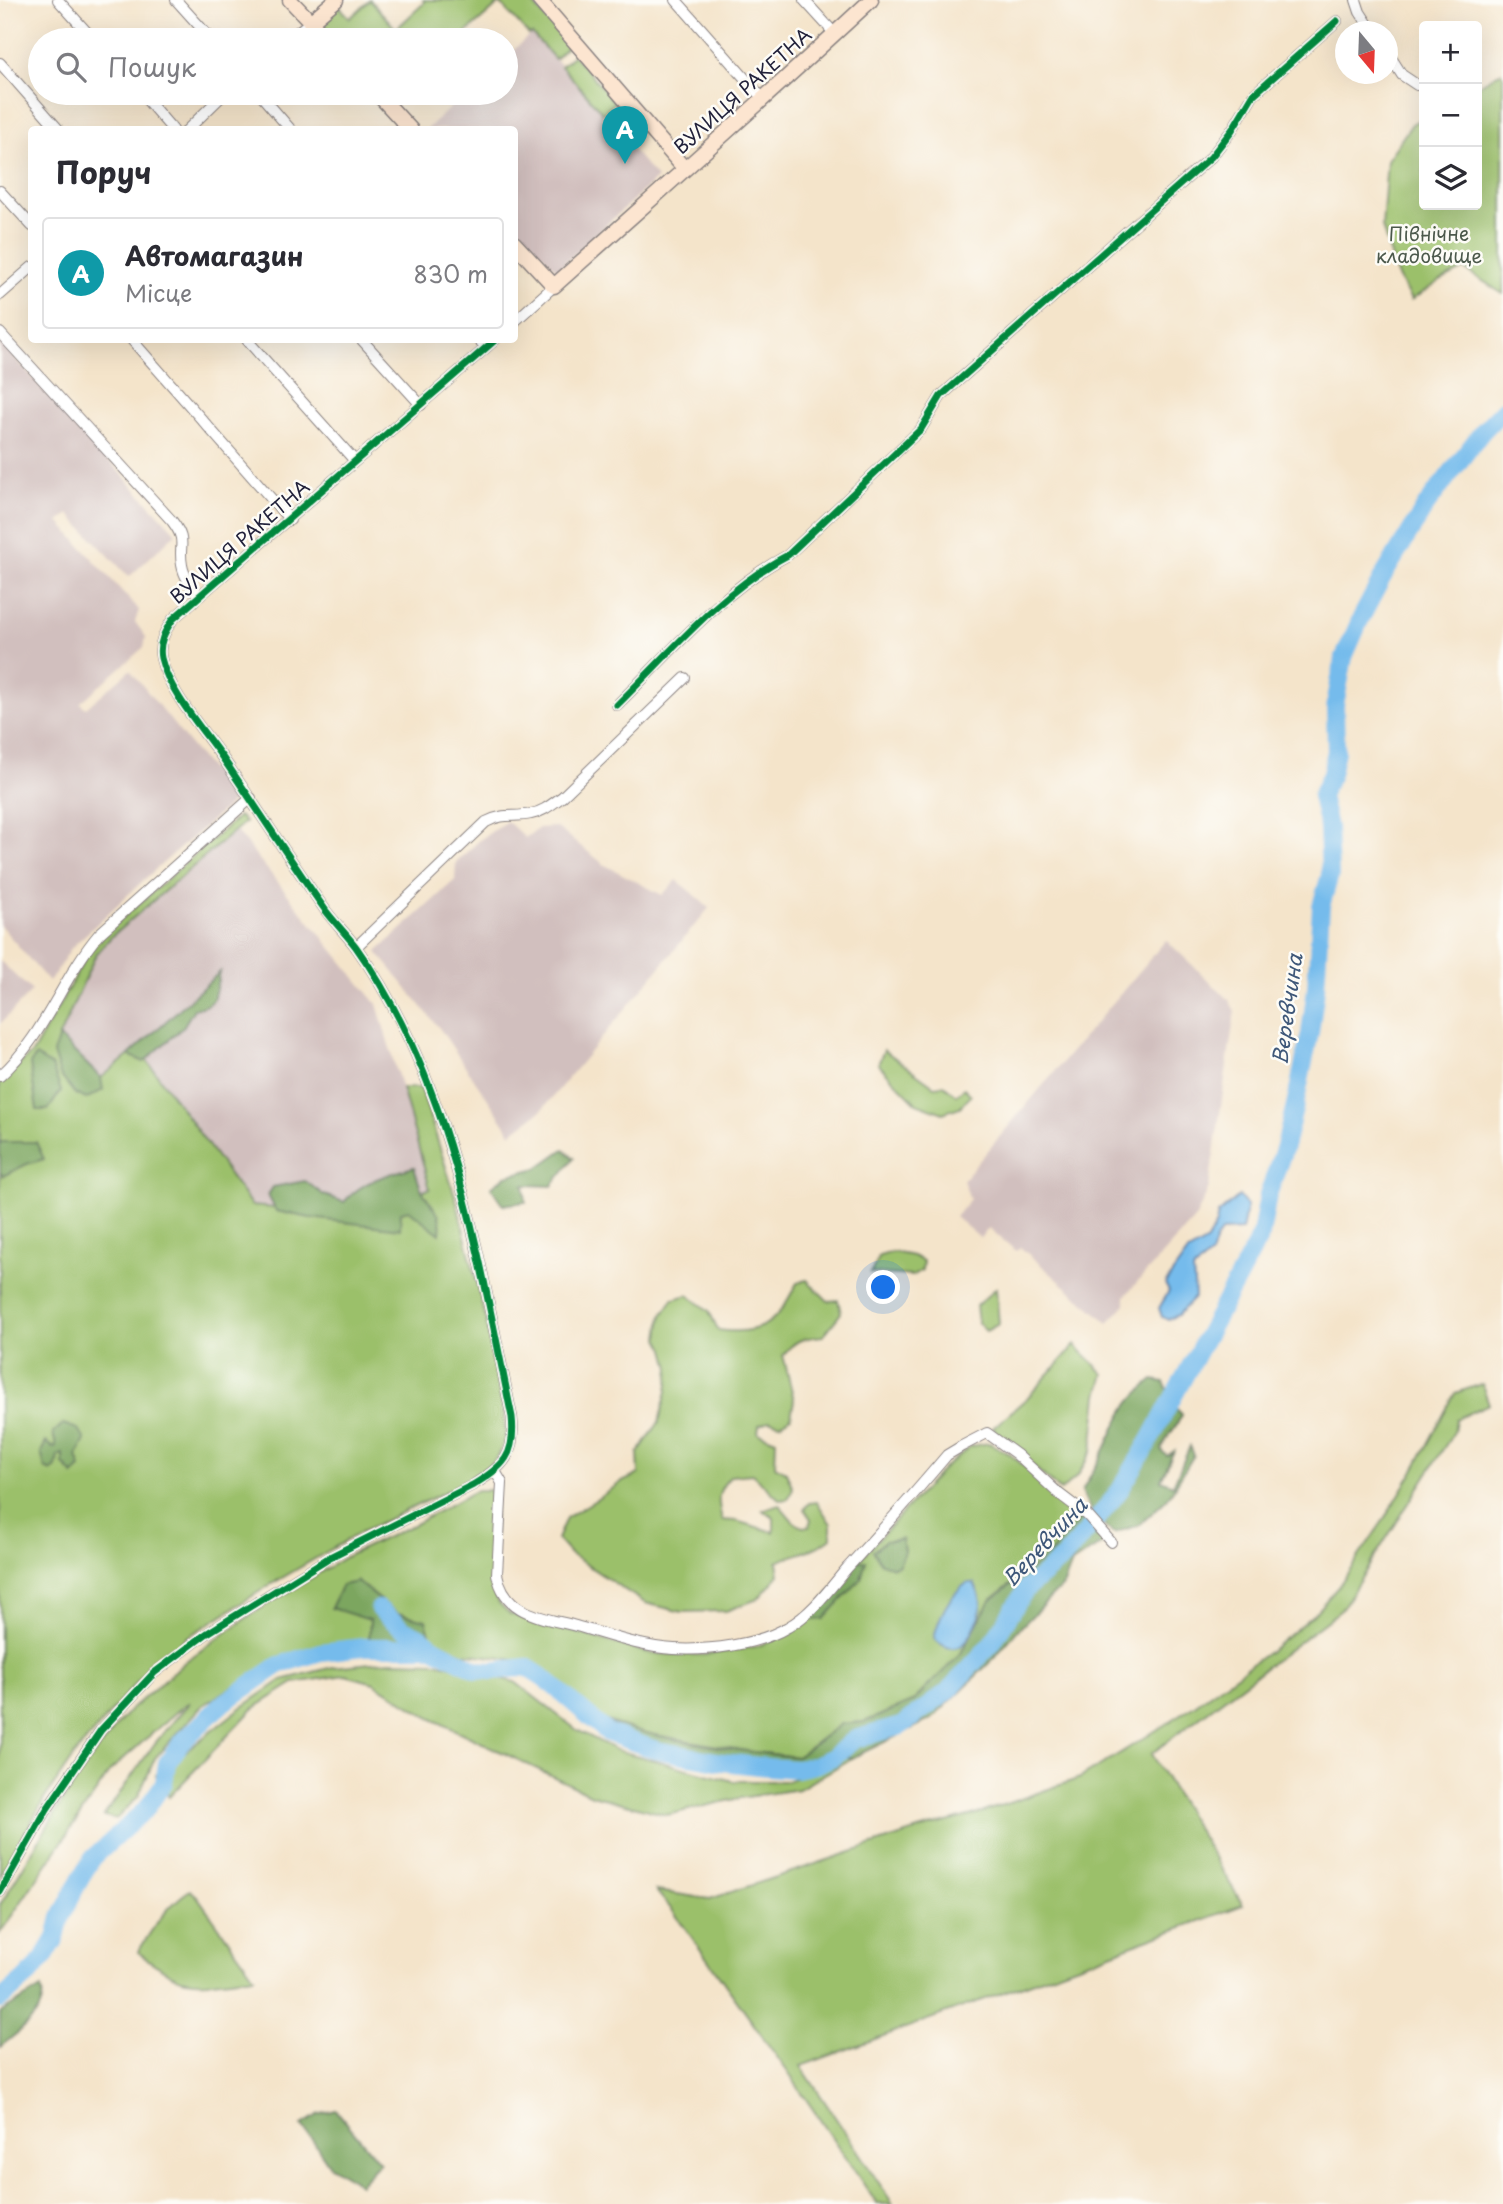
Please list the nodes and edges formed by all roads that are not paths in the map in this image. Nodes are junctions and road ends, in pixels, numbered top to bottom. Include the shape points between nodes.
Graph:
1 (58, 0) edge
2 (176, 0) edge
3 (290, 0) edge
4 (336, 0) edge
5 (539, 0) edge
6 (676, 0) edge
7 (804, 0) edge
8 (871, 0) edge
9 (1356, 0) edge
10 (1366, 21) edge
11 (310, 22) junction
12 (1335, 23) edge
13 (83, 28) edge
14 (201, 28) edge
15 (303, 28) edge
16 (316, 28) edge
17 (835, 34) junction
18 (0, 63) edge
19 (1398, 69) edge
20 (1418, 85) dead end
21 (28, 94) edge
22 (764, 100) junction
23 (38, 105) edge
24 (151, 105) edge
25 (213, 105) edge
26 (269, 105) edge
27 (388, 105) edge
28 (56, 126) edge
29 (170, 126) edge
30 (191, 126) edge
31 (288, 126) edge
32 (407, 126) edge
33 (684, 168) junction
34 (0, 191) edge
35 (28, 222) edge
36 (518, 247) edge
37 (28, 270) edge
38 (554, 286) junction
39 (0, 295) edge
40 (518, 318) edge
41 (0, 333) edge
42 (135, 343) edge
43 (250, 343) edge
44 (365, 343) edge
45 (483, 343) edge
46 (421, 405) junction
47 (355, 461) junction
48 (290, 520) junction
49 (199, 596) junction
50 (685, 678) dead end
51 (617, 705) dead end
52 (251, 798) junction
53 (356, 947) junction
54 (0, 1076) edge
55 (495, 1471) junction
56 (1111, 1542) dead end
57 (0, 1892) edge

1 - 13 street
2 - 14 street
3 - 11 street
4 - 11 street
5 - 33 street
6 - 22 street
7 - 17 street
8 - 17 street, ВУЛИЦЯ РАКЕТНА
9 - 10 street
11 - 15 street
11 - 16 street
12 - 51 street via 1254,94 1211,157 941,396 921,429 788,555 731,592
17 - 22 street, ВУЛИЦЯ РАКЕТНА
18 - 21 street
19 - 20 street
22 - 33 street, ВУЛИЦЯ РАКЕТНА
23 - 28 street
24 - 29 street
25 - 30 street
26 - 31 street
27 - 32 street
33 - 38 street, ВУЛИЦЯ РАКЕТНА
34 - 35 street
36 - 38 street
37 - 39 street
38 - 40 street, ВУЛИЦЯ РАКЕТНА
41 - 49 street via 172,521 182,537 186,578
42 - 48 street
43 - 47 street
44 - 46 street
45 - 46 street, ВУЛИЦЯ РАКЕТНА
46 - 47 street, ВУЛИЦЯ РАКЕТНА
47 - 48 street, ВУЛИЦЯ РАКЕТНА
48 - 49 street, ВУЛИЦЯ РАКЕТНА
49 - 52 street, ВУЛИЦЯ РАКЕТНА via 164,632 161,661 172,687
50 - 53 street via 562,797 540,812 497,816 486,822
52 - 53 street, ВУЛИЦЯ РАКЕТНА via 327,912
52 - 54 street via 99,934 29,1045
53 - 55 street, ВУЛИЦЯ РАКЕТНА via 422,1069 461,1187 512,1417 512,1448
55 - 56 street via 502,1483 497,1574 510,1602 539,1616 673,1649 727,1647 788,1628 829,1589 947,1455 987,1433 1087,1515
55 - 57 street via 330,1557 206,1634 154,1673 102,1730 47,1809

